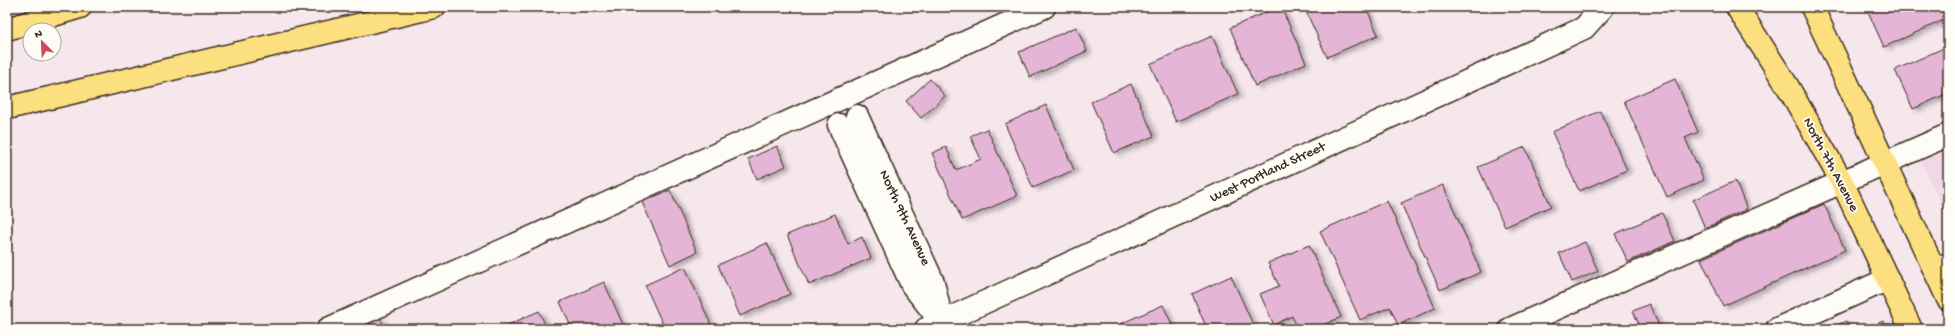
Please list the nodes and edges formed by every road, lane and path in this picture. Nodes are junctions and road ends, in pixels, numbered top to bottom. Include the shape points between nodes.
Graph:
1 (80, 7) edge
2 (434, 7) edge
3 (1044, 7) edge
4 (1602, 7) edge
5 (1737, 7) edge
6 (1812, 7) edge
7 (7, 29) edge
8 (7, 108) edge
9 (848, 120) dead end
10 (1948, 135) edge
11 (1885, 162) junction
12 (1842, 182) junction
13 (1941, 267) edge
14 (1888, 279) junction
15 (1948, 299) edge
16 (937, 327) edge
17 (328, 329) edge
18 (1510, 329) edge
19 (1777, 329) edge
20 (1911, 329) edge

1 - 7 main road
2 - 8 main road
3 - 17 street
4 - 16 street, West Portland Street via 1584,28
5 - 12 main road, North 7th Avenue via 1788,87
6 - 11 main road
9 - 16 street, North 9th Avenue via 912,285
10 - 11 street
11 - 12 street
11 - 13 main road
12 - 14 main road, North 7th Avenue
12 - 18 street
13 - 15 main road
14 - 19 street
14 - 20 main road, North 7th Avenue

